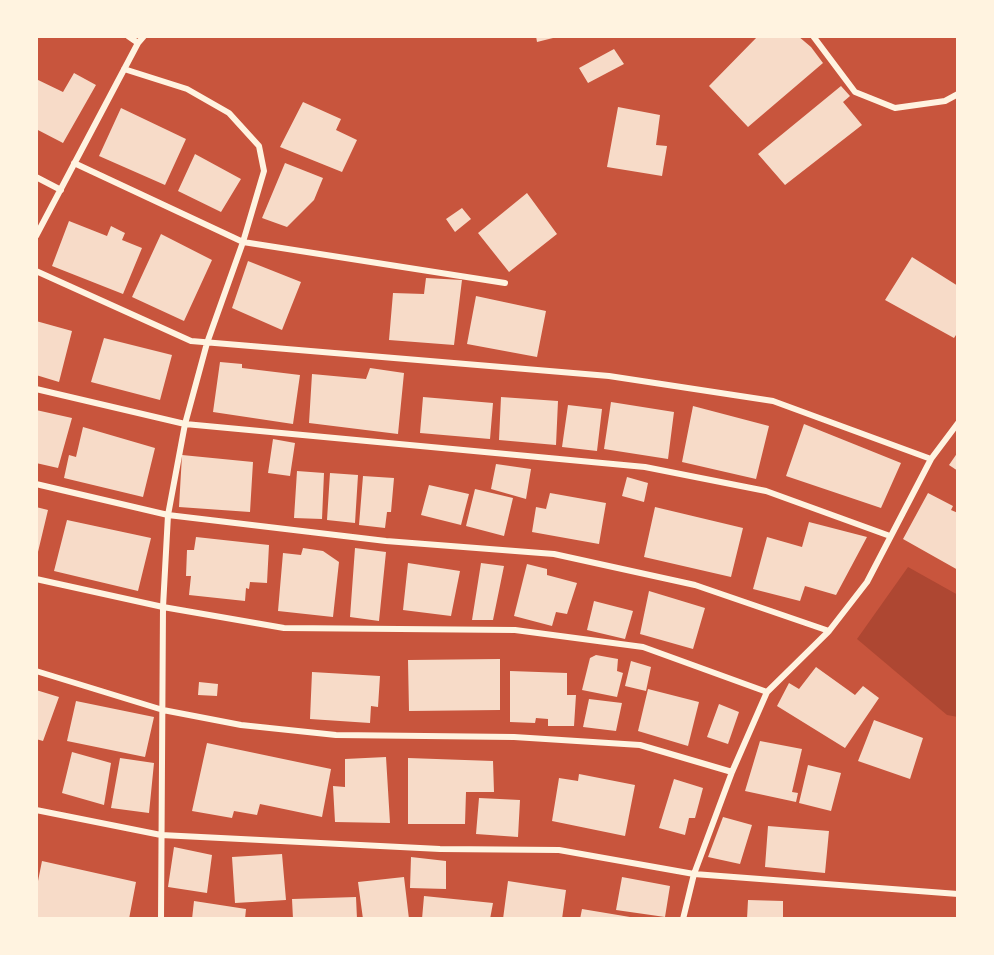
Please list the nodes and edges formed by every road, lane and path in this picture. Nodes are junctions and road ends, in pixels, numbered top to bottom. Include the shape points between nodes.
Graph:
1 (128, 36) edge
2 (144, 36) edge
3 (813, 36) edge
4 (138, 43) junction
5 (124, 69) junction
6 (958, 94) edge
7 (74, 163) junction
8 (36, 177) edge
9 (61, 190) junction
10 (36, 236) edge
11 (243, 242) junction
12 (36, 271) edge
13 (505, 283) dead end
14 (207, 343) junction
15 (36, 390) edge
16 (958, 423) edge
17 (184, 424) junction
18 (931, 459) junction
19 (36, 484) edge
20 (168, 515) junction
21 (890, 536) junction
22 (36, 579) edge
23 (164, 607) junction
24 (829, 631) junction
25 (36, 672) edge
26 (767, 692) junction
27 (163, 710) junction
28 (732, 772) junction
29 (36, 810) edge
30 (161, 835) junction
31 (694, 874) junction
32 (958, 894) edge
33 (161, 919) edge
34 (683, 919) edge

1 - 4 street
2 - 4 street
3 - 6 street via 855,92 895,108 945,101
4 - 5 street
5 - 7 street
5 - 11 street via 187,89 229,113 259,146 264,171
7 - 9 street
7 - 11 street
8 - 9 street
9 - 10 street
11 - 13 street
11 - 14 street
12 - 14 street via 191,341
14 - 17 street
14 - 18 street via 609,376 773,401
15 - 17 street
16 - 18 street
17 - 20 street
17 - 21 street via 645,467 766,491
18 - 21 street
19 - 20 street
20 - 23 street
20 - 24 street via 386,541 554,554 694,585
21 - 24 street via 867,582
22 - 23 street
23 - 26 street via 284,627 515,630 643,647
23 - 27 street
24 - 26 street
25 - 27 street
26 - 28 street
27 - 28 street via 336,735 514,737 640,745
27 - 30 street
28 - 31 street
29 - 30 street
30 - 31 street via 440,849 559,850
30 - 33 street
31 - 32 street
31 - 34 street

